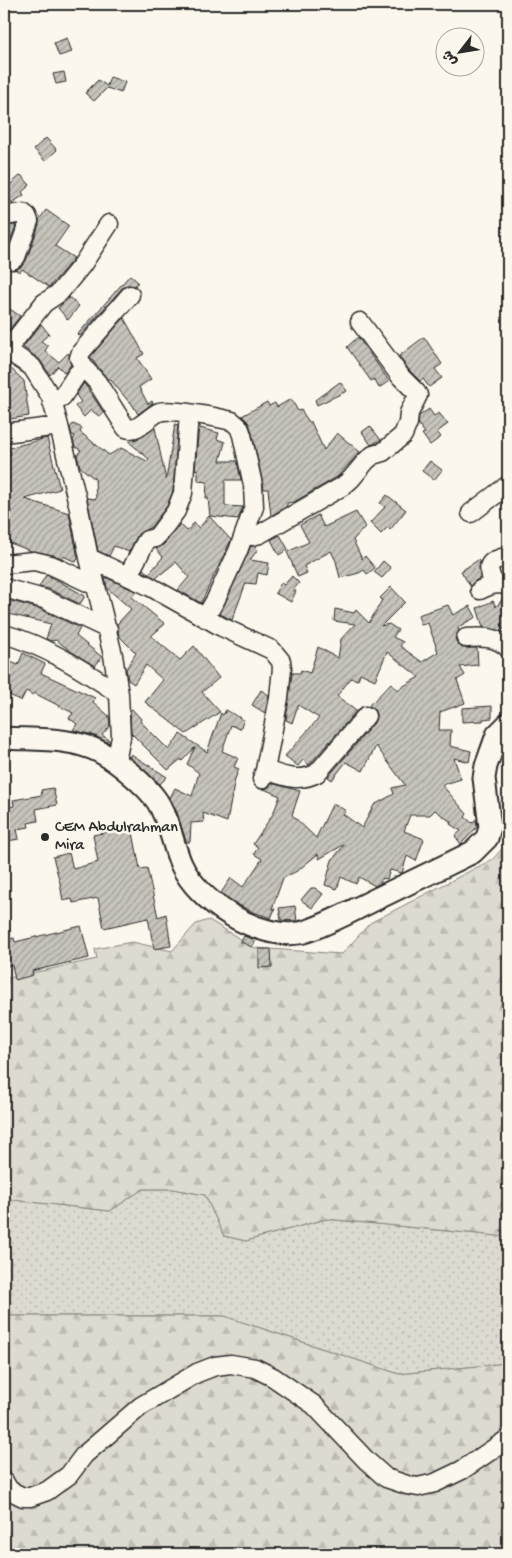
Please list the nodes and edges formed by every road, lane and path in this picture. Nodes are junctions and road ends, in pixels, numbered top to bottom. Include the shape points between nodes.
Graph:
1 (4, 216) edge
2 (109, 224) dead end
3 (4, 257) edge
4 (130, 295) dead end
5 (360, 322) dead end
6 (5, 349) edge
7 (84, 368) junction
8 (52, 402) junction
9 (189, 414) junction
10 (59, 426) junction
11 (4, 433) edge
12 (508, 485) edge
13 (471, 513) dead end
14 (245, 533) junction
15 (508, 556) edge
16 (88, 558) junction
17 (4, 564) edge
18 (128, 576) junction
19 (96, 586) junction
20 (494, 587) edge
21 (4, 588) edge
22 (205, 618) junction
23 (108, 629) junction
24 (4, 634) edge
25 (466, 638) dead end
26 (508, 648) edge
27 (118, 694) junction
28 (366, 716) dead end
29 (508, 724) edge
30 (4, 738) edge
31 (116, 762) junction
32 (508, 1439) edge
33 (4, 1481) edge

1 - 3 street via 23,213 28,221 16,257 12,260
2 - 6 street via 59,293 44,303
4 - 7 street via 81,352 79,358
5 - 14 street via 418,395 409,413 406,430 383,452 366,461 343,486 264,533 252,536
6 - 8 street via 32,367
7 - 8 street via 62,397
7 - 9 street via 129,429 135,429 162,411
8 - 10 street
9 - 14 street via 232,421 241,431 254,499
9 - 18 street via 185,486 181,500 160,534 147,540
10 - 11 street
10 - 16 street
12 - 13 street
14 - 22 street
15 - 20 street via 489,564
16 - 18 street
16 - 19 street
17 - 19 street via 34,561 51,565
18 - 22 street
19 - 23 street
21 - 23 street via 44,599
22 - 28 street via 272,650 281,661 279,698 263,775 295,779 317,773
23 - 27 street
24 - 27 street via 58,656
25 - 26 street via 493,638
27 - 31 street via 121,737
29 - 31 main road via 497,735 486,766 484,778 490,828 482,845 344,915 299,933 272,931 239,920 201,894 181,865 166,817 156,800
30 - 31 main road via 67,742 100,752
32 - 33 street via 443,1479 418,1487 407,1485 386,1478 314,1405 255,1368 231,1364 197,1373 141,1406 84,1455 69,1475 47,1491 23,1497 9,1490

